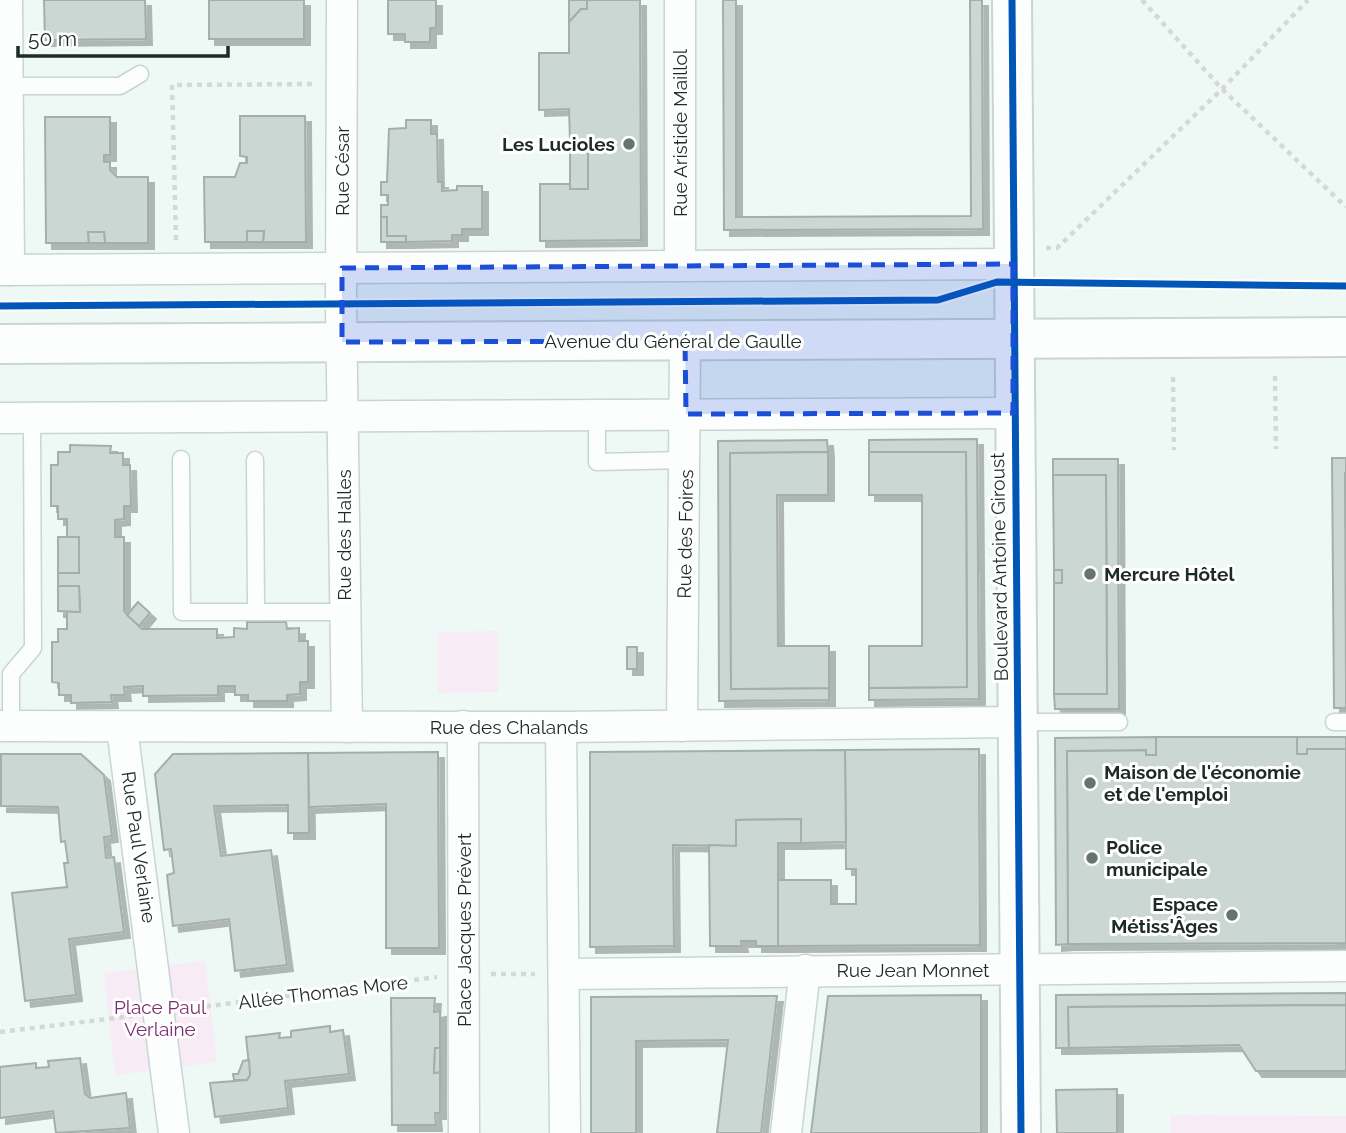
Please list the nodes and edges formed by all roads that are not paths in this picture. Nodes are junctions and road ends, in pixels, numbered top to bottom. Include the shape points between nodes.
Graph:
1 (7, 0) edge
2 (342, 0) edge
3 (680, 0) edge
4 (1012, 0) edge
5 (140, 74) dead end
6 (3, 86) edge
7 (1028, 256) junction
8 (680, 266) junction
9 (342, 268) junction
10 (4, 270) edge
11 (1346, 337) edge
12 (1013, 339) junction
13 (685, 341) junction
14 (342, 342) junction
15 (0, 344) edge
16 (1013, 413) junction
17 (686, 414) junction
18 (597, 415) junction
19 (345, 416) junction
20 (0, 418) edge
21 (32, 418) junction
22 (181, 459) dead end
23 (255, 460) dead end
24 (686, 460) junction
25 (256, 612) junction
26 (344, 612) junction
27 (1017, 722) junction
28 (1119, 722) dead end
29 (6, 726) edge
30 (463, 726) junction
31 (682, 726) junction
32 (347, 727) junction
33 (561, 727) junction
34 (122, 728) junction
35 (1346, 966) edge
36 (1018, 968) junction
37 (805, 970) junction
38 (564, 974) junction
39 (174, 1133) edge
40 (464, 1133) edge
41 (565, 1133) edge
42 (786, 1133) edge
43 (1021, 1133) edge

1 - 6 street
2 - 9 street, Rue César
3 - 8 street, Rue Aristide Maillol
4 - 7 main road, Boulevard Antoine Giroust
5 - 6 lane via 120,86
6 - 10 street
7 - 8 street
7 - 12 main road, Boulevard Antoine Giroust
8 - 9 street
9 - 10 street
9 - 14 street, Rue César
11 - 12 main road, Avenue du Général de Gaulle
12 - 13 main road, Avenue du Général de Gaulle
12 - 16 main road, Boulevard Antoine Giroust
13 - 14 main road, Avenue du Général de Gaulle
13 - 17 street, Rue des Foires
14 - 15 main road, Avenue du Général de Gaulle
14 - 19 street, Rue des Halles
16 - 17 street
16 - 27 main road, Boulevard Antoine Giroust
17 - 18 street
17 - 24 street, Rue des Foires
18 - 19 street
18 - 24 lane via 597,462
19 - 21 street
19 - 26 street, Rue des Halles
20 - 21 street
21 - 29 lane via 33,648 11,674
22 - 25 lane via 182,612
23 - 25 lane
24 - 31 street, Rue des Foires
25 - 26 lane
26 - 32 street, Rue des Halles
27 - 28 lane
27 - 31 street, Rue des Chalands
27 - 36 main road, Boulevard Antoine Giroust
29 - 34 street, Rue des Chalands
30 - 32 street, Rue des Chalands
30 - 33 street, Rue des Chalands
30 - 40 street, Place Jacques Prévert
31 - 33 street, Rue des Chalands
32 - 34 street, Rue des Chalands
33 - 38 street
34 - 39 street, Rue Paul Verlaine
35 - 36 street, Rue Jean Monnet
36 - 37 street, Rue Jean Monnet
36 - 43 main road, Boulevard Antoine Giroust
37 - 38 street, Rue Jean Monnet
37 - 42 street
38 - 41 street

